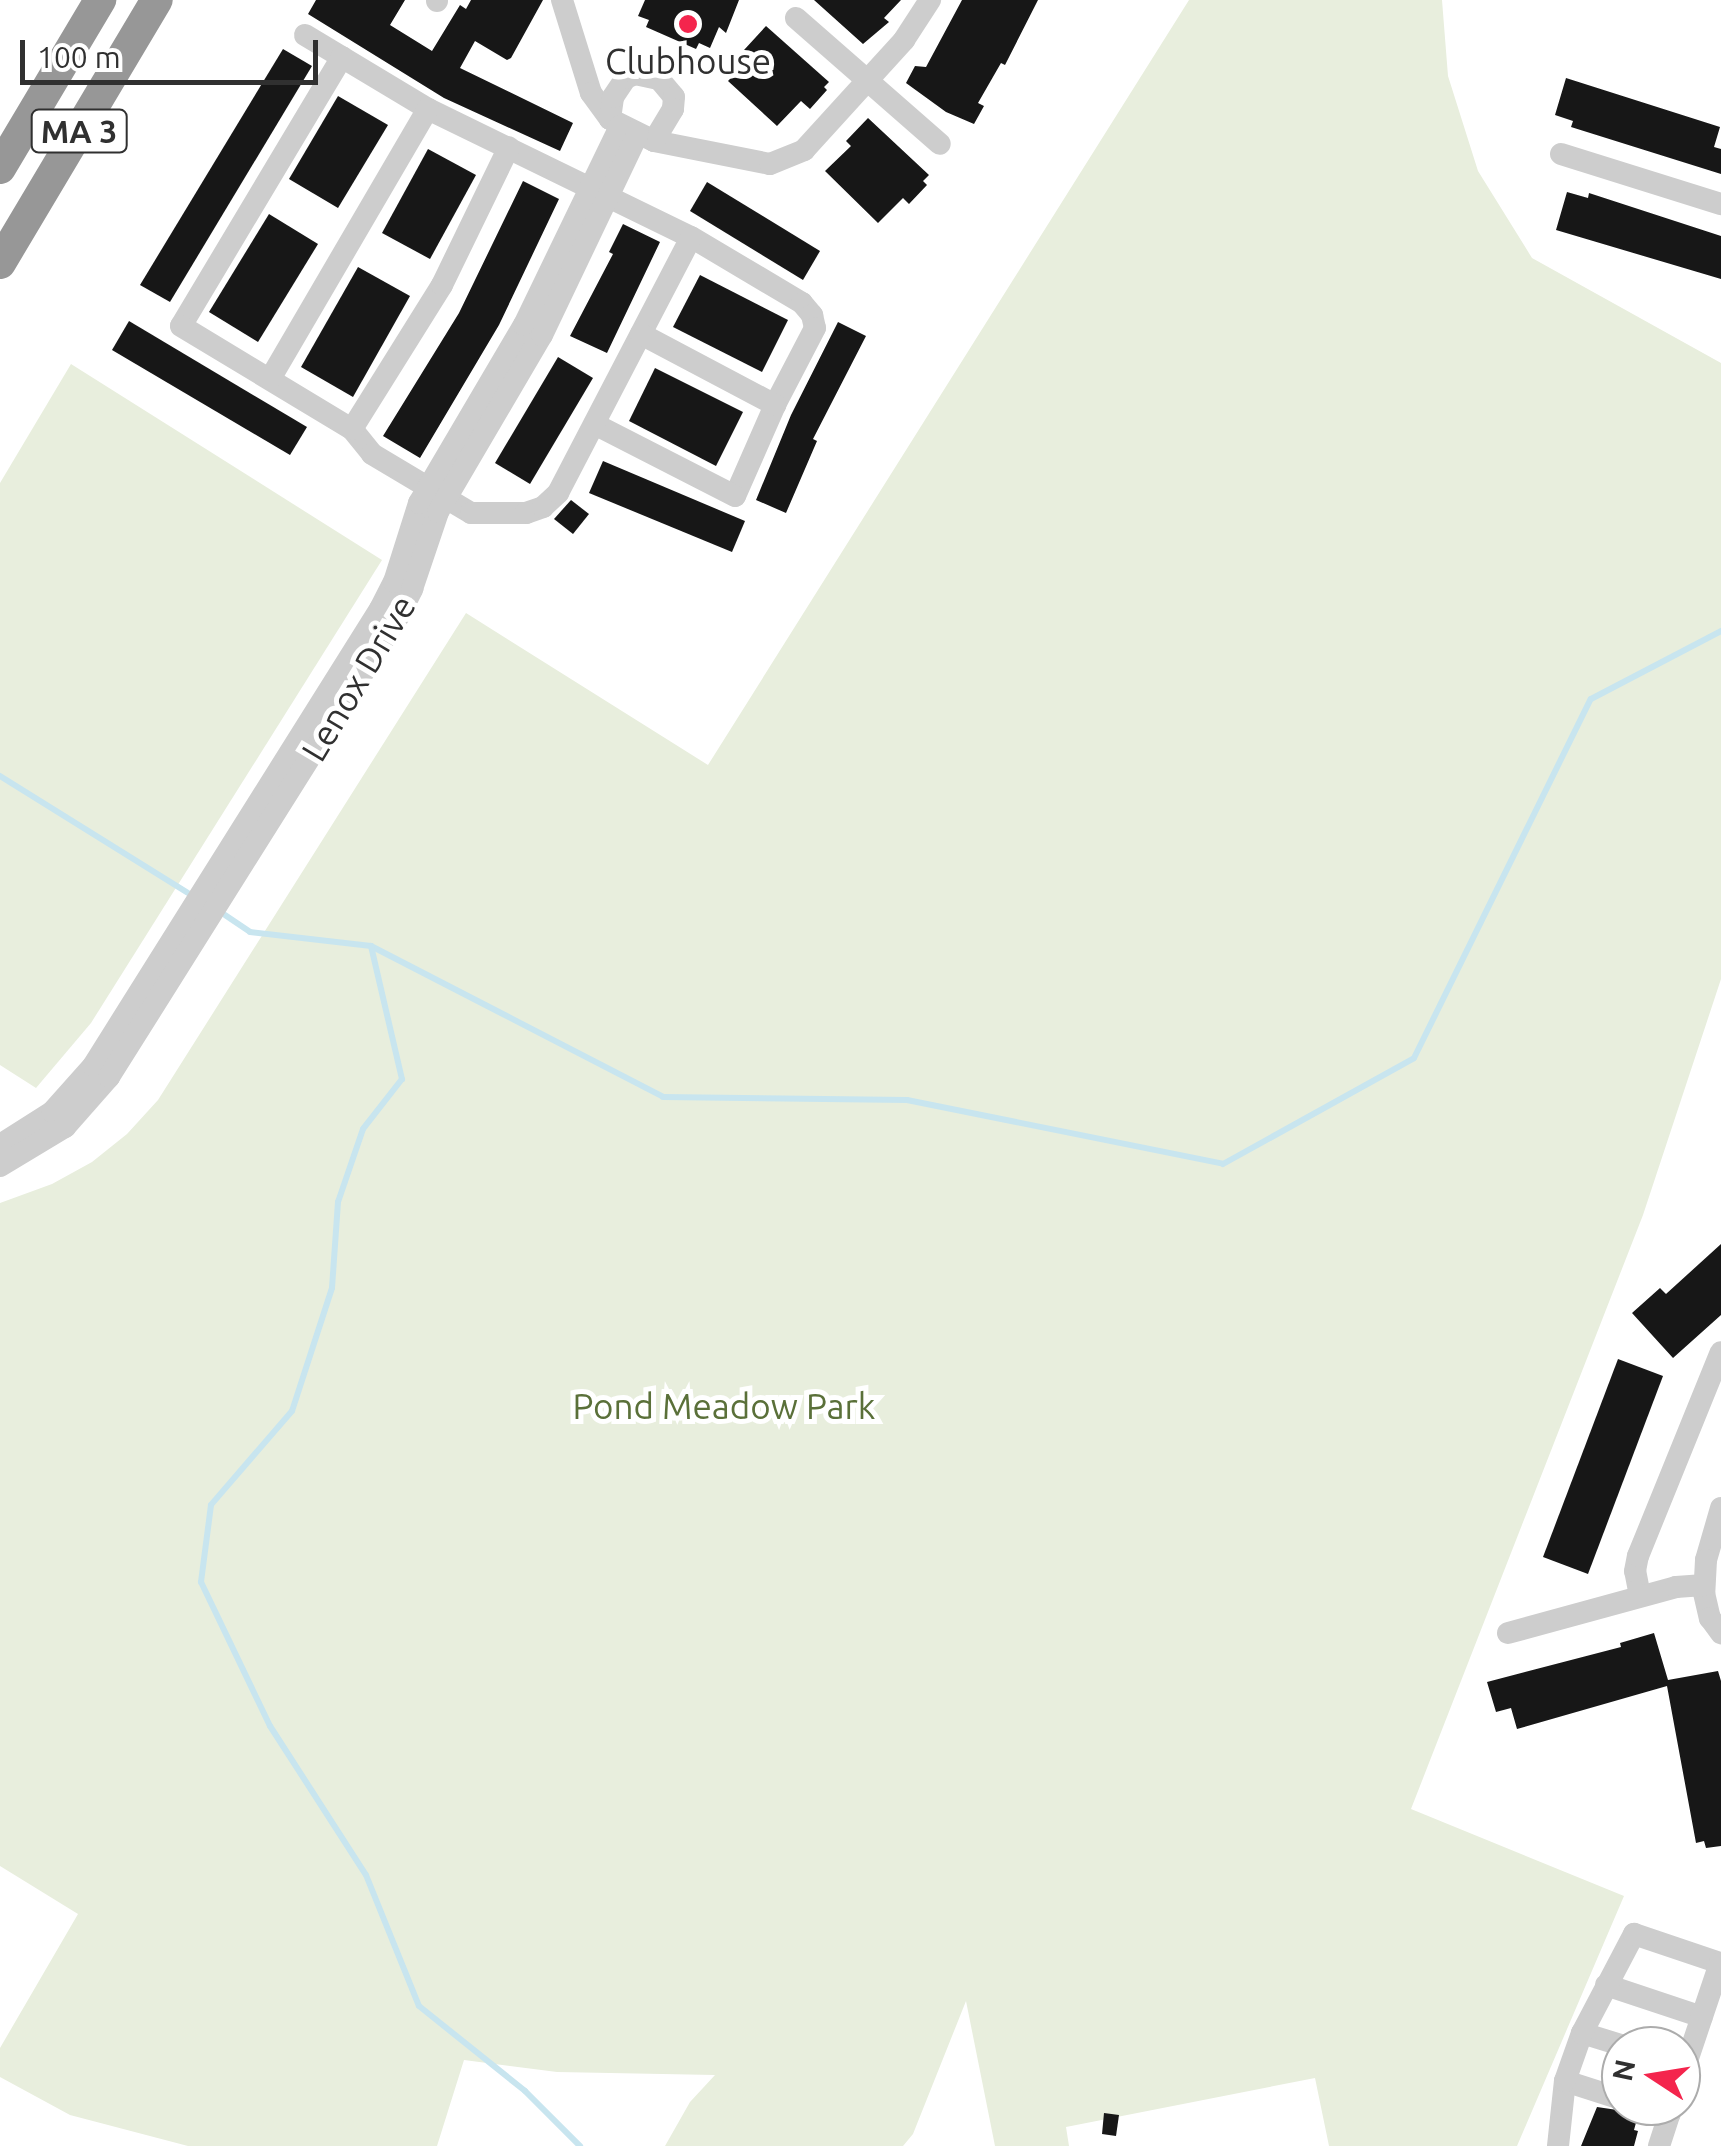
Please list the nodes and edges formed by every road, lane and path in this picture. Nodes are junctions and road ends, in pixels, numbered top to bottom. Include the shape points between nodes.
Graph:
1 (100, 0) edge
2 (157, 0) edge
3 (562, 0) edge
4 (930, 0) edge
5 (796, 18) dead end
6 (304, 35) dead end
7 (342, 57) junction
8 (867, 82) junction
9 (428, 109) junction
10 (630, 130) junction
11 (940, 144) dead end
12 (509, 147) junction
13 (1561, 154) dead end
14 (0, 168) edge
15 (600, 192) junction
16 (1721, 204) edge
17 (691, 237) junction
18 (0, 263) edge
19 (641, 334) junction
20 (270, 379) junction
21 (774, 405) junction
22 (594, 424) junction
23 (352, 429) junction
24 (436, 493) junction
25 (113, 1052) junction
26 (0, 1145) edge
27 (0, 1166) edge
28 (1721, 1352) edge
29 (1721, 1508) edge
30 (1704, 1585) junction
31 (1640, 1596) junction
32 (1508, 1633) dead end
33 (1721, 1633) edge
34 (1606, 1985) junction
35 (1702, 2016) junction
36 (1698, 2026) edge
37 (1582, 2033) junction
38 (1601, 2039) edge
39 (1565, 2081) junction
40 (1601, 2093) edge
41 (1558, 2146) edge

1 - 14 highway, MA 3
2 - 18 highway, MA 3
3 - 10 street via 591,93
4 - 8 street
5 - 8 street
6 - 7 street
7 - 9 street
7 - 20 street via 181,326
8 - 10 street via 788,160 747,163
8 - 11 street
9 - 12 street
9 - 20 street
10 - 15 street, Lenox Drive
12 - 15 street
12 - 23 street via 442,285
13 - 16 street
15 - 17 street
15 - 24 street, Lenox Drive
17 - 19 street
17 - 21 street via 802,302 812,315 816,328
19 - 21 street
19 - 22 street
20 - 23 street
21 - 22 street via 734,496
22 - 24 street via 544,507 483,516
23 - 24 street via 372,454
24 - 25 street, Lenox Drive via 405,604 330,706
25 - 26 street, Lenox Drive via 40,1122
25 - 27 street, Lenox Drive via 64,1127
28 - 31 street via 1638,1556
29 - 30 street
30 - 31 street
30 - 33 street via 1710,1618
31 - 32 street
34 - 35 street
34 - 35 street via 1634,1934 1720,1963
34 - 37 street
35 - 36 street
37 - 38 street
37 - 39 street
39 - 40 street
39 - 41 street

